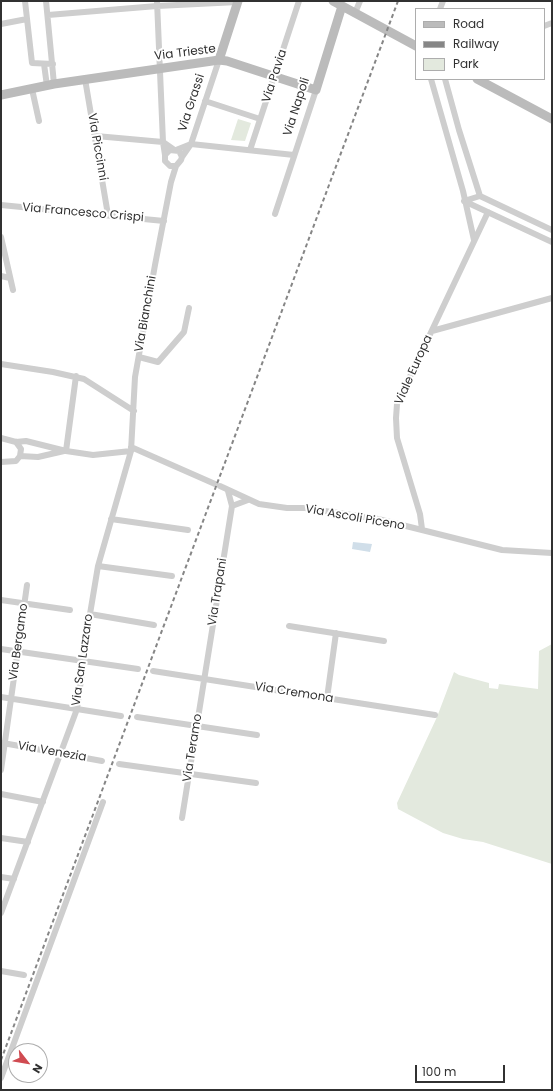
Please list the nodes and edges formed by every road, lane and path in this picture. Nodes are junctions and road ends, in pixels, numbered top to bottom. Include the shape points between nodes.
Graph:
1 (25, 1) edge
2 (46, 1) edge
3 (299, 1) edge
4 (333, 1) edge
5 (360, 1) edge
6 (238, 2) edge
7 (157, 4) edge
8 (342, 6) junction
9 (355, 13) junction
10 (48, 15) junction
11 (27, 18) junction
12 (1, 24) edge
13 (415, 45) edge
14 (219, 60) junction
15 (44, 64) junction
16 (53, 64) junction
17 (159, 68) junction
18 (275, 77) junction
19 (85, 79) junction
20 (445, 80) edge
21 (479, 80) edge
22 (431, 82) edge
23 (51, 85) junction
24 (32, 89) junction
25 (316, 90) junction
26 (1, 95) edge
27 (205, 101) junction
28 (552, 118) edge
29 (260, 120) junction
30 (39, 121) dead end
31 (96, 136) junction
32 (163, 142) junction
33 (191, 144) junction
34 (174, 149) junction
35 (250, 150) junction
36 (165, 155) junction
37 (294, 155) junction
38 (182, 157) junction
39 (167, 164) junction
40 (176, 166) junction
41 (171, 182) junction
42 (480, 196) junction
43 (464, 201) junction
44 (1, 205) edge
45 (488, 212) junction
46 (275, 214) dead end
47 (108, 215) junction
48 (164, 220) junction
49 (552, 230) edge
50 (1, 237) edge
51 (474, 240) junction
52 (552, 242) edge
53 (1, 276) edge
54 (10, 278) junction
55 (13, 290) dead end
56 (552, 298) edge
57 (189, 308) dead end
58 (432, 331) junction
59 (138, 357) junction
60 (1, 364) edge
61 (76, 376) junction
62 (134, 411) junction
63 (1, 438) edge
64 (16, 442) junction
65 (131, 449) junction
66 (66, 451) junction
67 (20, 456) junction
68 (1, 462) edge
69 (228, 491) junction
70 (248, 500) junction
71 (232, 506) junction
72 (111, 519) junction
73 (188, 530) dead end
74 (422, 530) junction
75 (552, 553) edge
76 (98, 566) junction
77 (172, 576) dead end
78 (27, 585) dead end
79 (1, 600) edge
80 (25, 604) junction
81 (70, 610) dead end
82 (90, 614) junction
83 (154, 625) dead end
84 (289, 626) dead end
85 (336, 633) junction
86 (384, 641) dead end
87 (1, 648) edge
88 (19, 651) junction
89 (84, 661) junction
90 (138, 669) dead end
91 (153, 671) dead end
92 (204, 678) junction
93 (1, 697) edge
94 (11, 698) junction
95 (327, 698) junction
96 (77, 709) junction
97 (435, 715) dead end
98 (121, 716) dead end
99 (137, 717) dead end
100 (197, 725) junction
101 (257, 735) dead end
102 (3, 743) edge
103 (61, 754) junction
104 (102, 761) dead end
105 (119, 764) dead end
106 (1, 770) edge
107 (190, 773) junction
108 (256, 783) dead end
109 (1, 794) edge
110 (43, 802) junction
111 (103, 802) dead end
112 (182, 818) dead end
113 (1, 838) edge
114 (28, 842) junction
115 (1, 877) edge
116 (14, 879) junction
117 (1, 913) edge
118 (1, 971) edge
119 (24, 975) dead end
120 (1, 1078) edge

1 - 11 street
2 - 10 street
3 - 18 street, Via Pavia
4 - 8 street
5 - 9 street
6 - 7 street
6 - 14 street, Via Grassi
7 - 10 street
7 - 17 street
8 - 9 street
8 - 25 street, Via Napoli
9 - 13 street
10 - 16 street
11 - 12 street
11 - 15 street via 32,64
14 - 17 street, Via Trieste
14 - 18 street, Via Trieste
14 - 27 street, Via Grassi
15 - 16 street
15 - 23 street
16 - 23 street
17 - 19 street, Via Trieste
17 - 32 street
18 - 25 street, Via Trieste
18 - 29 street, Via Pavia
19 - 23 street, Via Trieste
19 - 31 street, Via Piccinni
20 - 22 street
20 - 42 street
21 - 28 street
22 - 43 street
23 - 24 street, Via Trieste
24 - 26 street, Via Trieste
24 - 30 street
25 - 37 street, Via Napoli
27 - 29 street
27 - 33 street, Via Grassi
29 - 35 street, Via Pavia
31 - 32 street
31 - 47 street, Via Piccinni
32 - 34 street
32 - 36 street
33 - 34 street
33 - 35 street
33 - 38 street, Via Grassi
34 - 36 street
34 - 38 street
35 - 37 street
36 - 39 street
37 - 46 street, Via Napoli
38 - 40 street via 180,164
39 - 40 street
39 - 41 street
40 - 41 street, Via Bianchini
41 - 48 street, Via Bianchini
42 - 43 street
42 - 49 street
43 - 45 street
43 - 51 street
44 - 47 street, Via Francesco Crispi
45 - 51 street, Viale Europa
45 - 52 street
47 - 48 street, Via Francesco Crispi
48 - 59 street, Via Bianchini
50 - 54 street
51 - 58 street, Viale Europa
53 - 54 street
54 - 55 street
56 - 58 street
57 - 59 street via 184,332 158,362
58 - 74 street, Viale Europa via 397,404 396,418 397,438 420,514
59 - 62 street, Via Bianchini
60 - 61 street
61 - 62 street
61 - 66 street
62 - 65 street, Via Bianchini
63 - 64 street
64 - 66 street via 26,441
64 - 67 street via 21,449
65 - 66 street via 93,455
65 - 69 street, Via Ascoli Piceno
65 - 72 street, Via San Lazzaro
66 - 67 street via 38,457
67 - 68 street via 16,461
69 - 70 street, Via Ascoli Piceno
69 - 71 street, Via Trapani
70 - 71 street
70 - 74 street, Via Ascoli Piceno via 277,507 306,508 378,519
71 - 92 street, Via Trapani
72 - 73 street
72 - 76 street, Via San Lazzaro
74 - 75 street, Via Ascoli Piceno via 502,550
76 - 77 street
76 - 82 street, Via San Lazzaro
78 - 80 street, Via Bergamo
79 - 80 street
80 - 81 street
80 - 88 street, Via Bergamo
82 - 83 street
82 - 89 street, Via San Lazzaro
84 - 85 street
85 - 86 street
85 - 95 street
87 - 88 street
88 - 89 street
88 - 94 street, Via Bergamo
89 - 90 street
89 - 96 street, Via San Lazzaro
91 - 92 street, Via Cremona
92 - 95 street, Via Cremona
92 - 100 street, Via Teramo
93 - 94 street
94 - 96 street
94 - 102 street, Via Bergamo
95 - 97 street, Via Cremona
96 - 98 street
96 - 103 street, Via San Lazzaro
99 - 100 street
100 - 101 street
100 - 107 street, Via Teramo
102 - 103 street, Via Venezia
102 - 106 street, Via Bergamo
103 - 104 street, Via Venezia
103 - 110 street, Via San Lazzaro
105 - 107 street
107 - 108 street
107 - 112 street, Via Teramo
109 - 110 street
110 - 114 street, Via San Lazzaro
111 - 120 street
113 - 114 street
114 - 116 street, Via San Lazzaro
115 - 116 street
116 - 117 street, Via San Lazzaro
118 - 119 street

